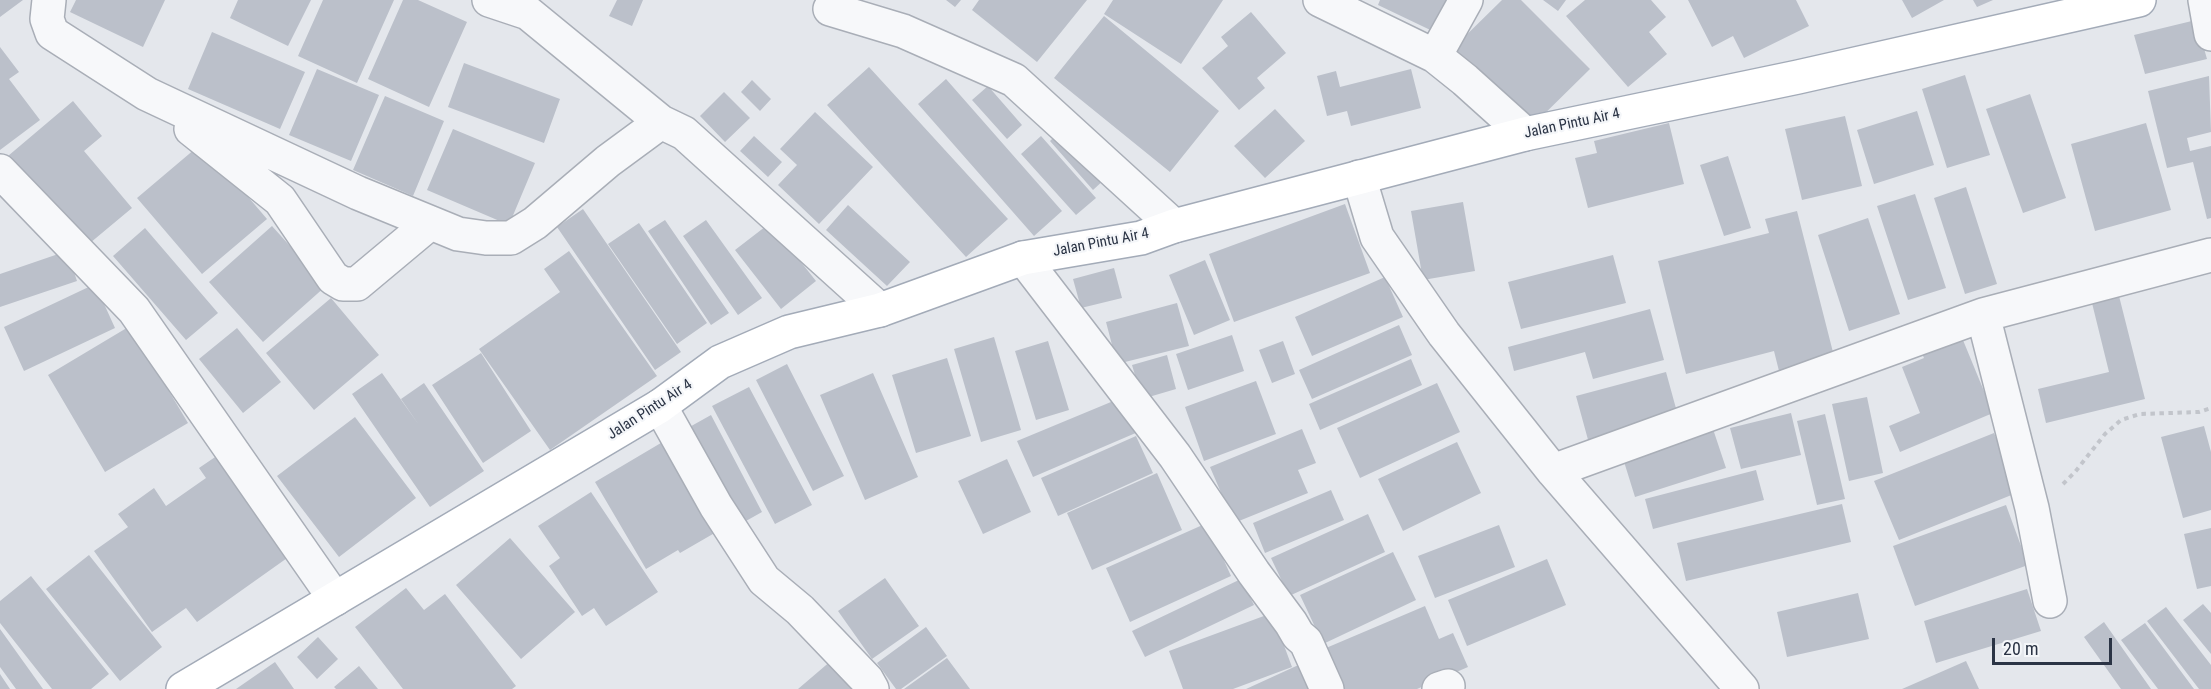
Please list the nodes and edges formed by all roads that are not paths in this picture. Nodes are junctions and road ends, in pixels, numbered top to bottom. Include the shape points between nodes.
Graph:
1 (49, 0) edge
2 (489, 0) edge
3 (1320, 0) edge
4 (1466, 0) edge
5 (2139, 0) edge
6 (2205, 0) edge
7 (830, 9) dead end
8 (2211, 34) edge
9 (1435, 56) junction
10 (147, 94) junction
11 (661, 122) junction
12 (1525, 134) junction
13 (0, 171) edge
14 (1359, 177) junction
15 (430, 223) junction
16 (1174, 225) junction
17 (2211, 255) edge
18 (1023, 258) junction
19 (880, 310) junction
20 (1983, 315) junction
21 (660, 406) junction
22 (1553, 471) junction
23 (335, 598) junction
24 (2050, 601) dead end
25 (183, 689) edge
26 (872, 689) edge
27 (1327, 689) edge
28 (1742, 689) edge

1 - 10 street via 47,20 52,33
2 - 11 street via 528,13
3 - 9 street
4 - 9 street
5 - 12 main road, Jalan Pintu Air 4
6 - 8 street
7 - 16 street via 903,31 1014,80
9 - 12 street
10 - 15 street
10 - 15 street via 280,200 333,278 343,284 357,284
11 - 15 street via 511,238 458,234
11 - 19 street via 684,134
12 - 14 main road, Jalan Pintu Air 4
13 - 23 street via 134,310
14 - 16 main road, Jalan Pintu Air 4
14 - 22 street via 1377,237 1444,334
16 - 18 main road, Jalan Pintu Air 4 via 1141,238
17 - 20 street
18 - 19 main road, Jalan Pintu Air 4
18 - 27 street via 1175,456 1306,642
19 - 21 main road, Jalan Pintu Air 4 via 789,332 720,362
20 - 22 street
20 - 24 street via 2032,508
21 - 23 main road, Jalan Pintu Air 4
21 - 26 street via 716,506 764,580 800,610
22 - 28 street
23 - 25 main road, Jalan Pintu Air 4

